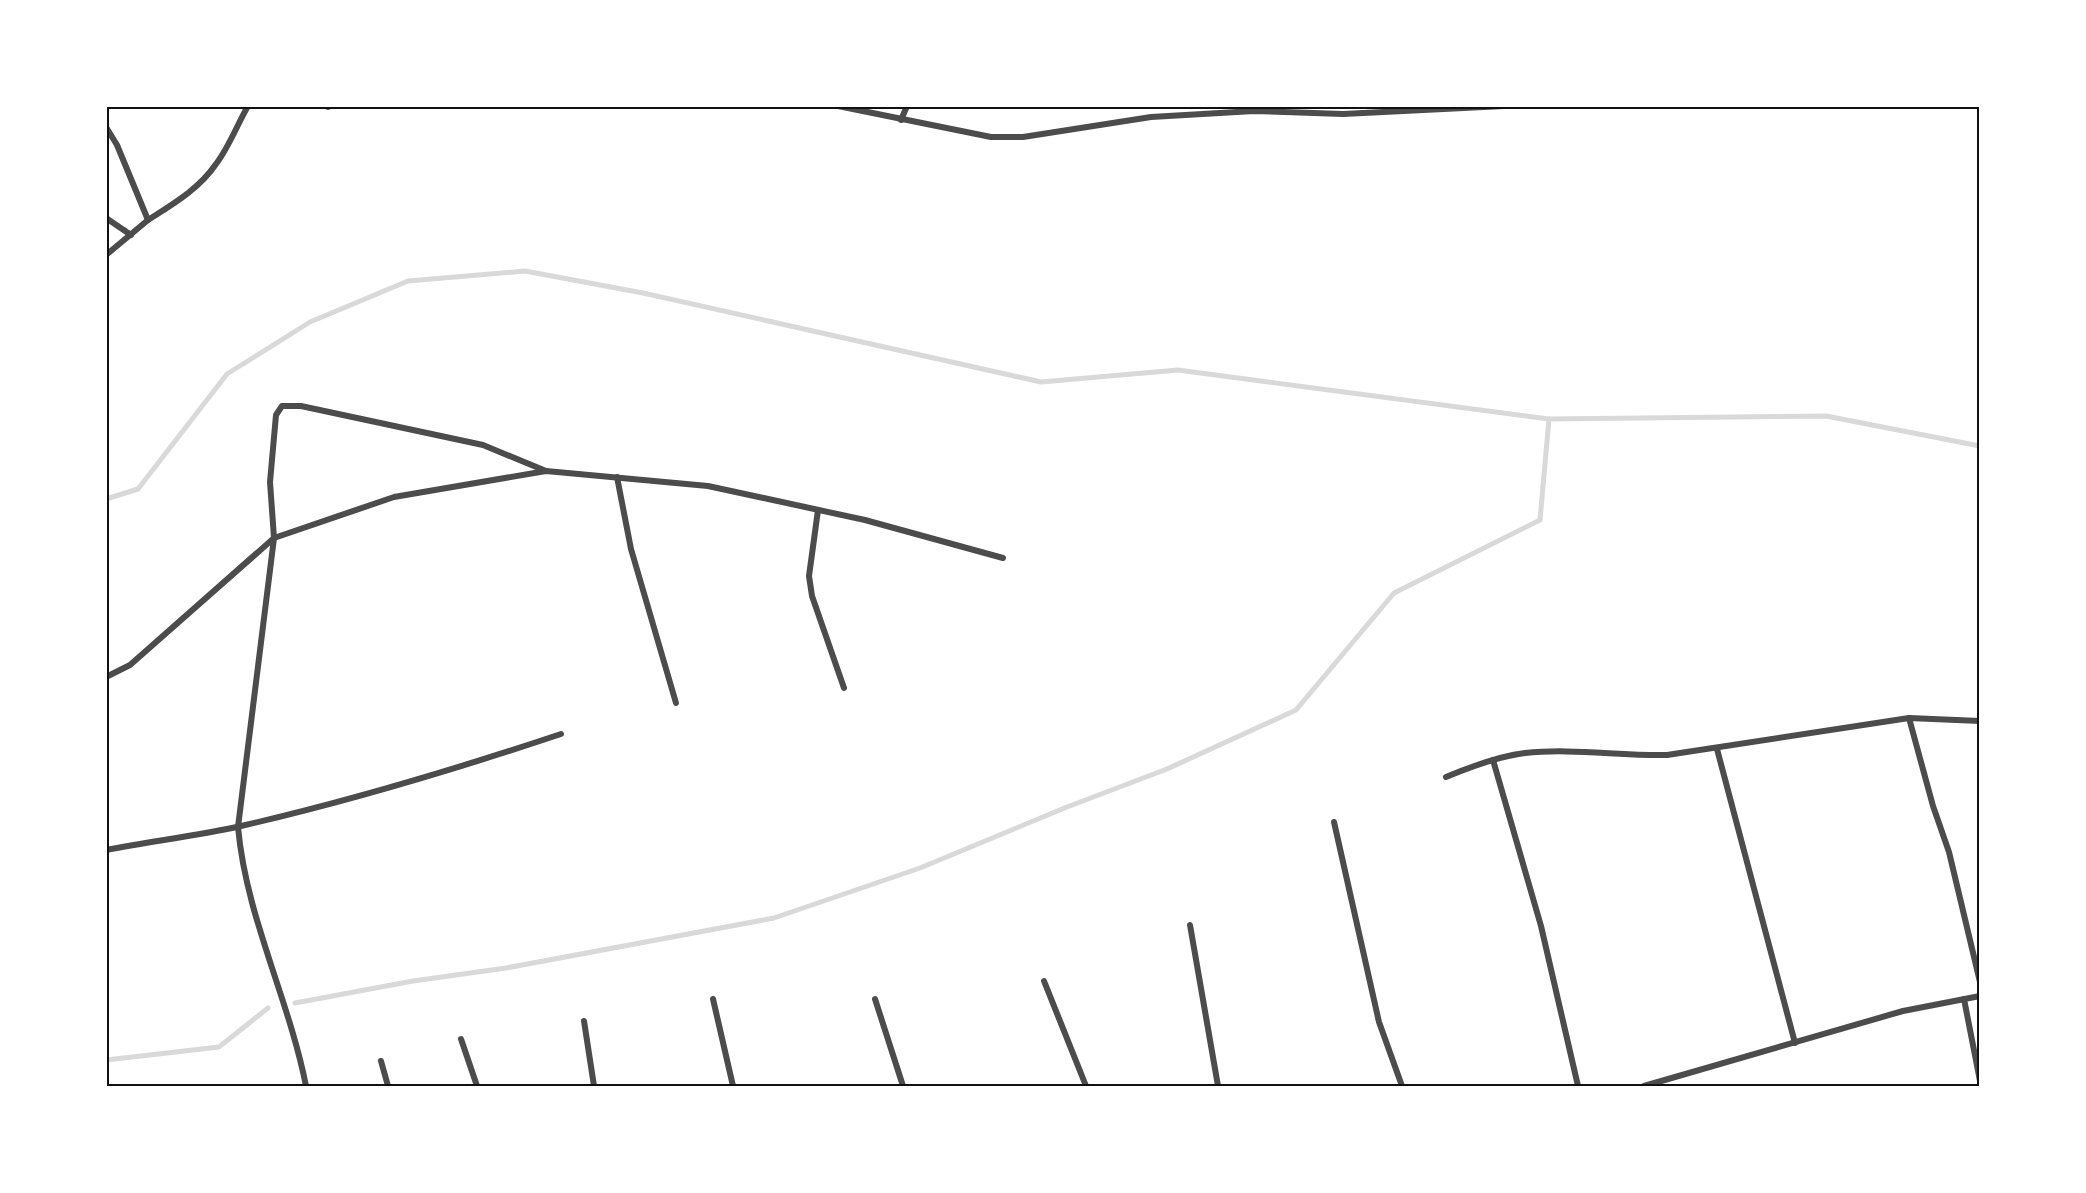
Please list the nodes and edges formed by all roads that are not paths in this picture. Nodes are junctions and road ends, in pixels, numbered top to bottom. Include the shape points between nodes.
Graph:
1 (248, 106) edge
2 (838, 106) edge
3 (907, 106) edge
4 (1504, 106) edge
5 (1255, 109) edge
6 (901, 120) junction
7 (106, 127) edge
8 (106, 218) edge
9 (148, 220) junction
10 (131, 235) junction
11 (106, 255) edge
12 (546, 471) junction
13 (617, 477) junction
14 (818, 510) junction
15 (274, 538) junction
16 (1003, 558) dead end
17 (106, 677) edge
18 (844, 688) dead end
19 (676, 703) dead end
20 (1909, 718) junction
21 (1980, 721) edge
22 (561, 734) dead end
23 (1717, 749) junction
24 (1494, 760) junction
25 (1446, 777) dead end
26 (1334, 822) dead end
27 (238, 827) junction
28 (106, 850) edge
29 (1190, 925) dead end
30 (1044, 981) dead end
31 (1980, 982) edge
32 (1980, 996) edge
33 (712, 999) dead end
34 (875, 999) dead end
35 (1964, 999) junction
36 (584, 1021) dead end
37 (461, 1039) dead end
38 (1795, 1043) junction
39 (381, 1061) dead end
40 (1980, 1081) edge
41 (306, 1086) edge
42 (388, 1086) edge
43 (477, 1086) edge
44 (594, 1086) edge
45 (733, 1086) edge
46 (903, 1086) edge
47 (1086, 1086) edge
48 (1218, 1086) edge
49 (1402, 1086) edge
50 (1578, 1086) edge
51 (1644, 1086) edge

1 - 9 street via 217,164 205,178
2 - 6 street
3 - 6 street
4 - 5 street via 1343,114
5 - 6 street via 1150,117 1023,137 991,137
7 - 9 street
8 - 10 street
9 - 10 street
10 - 11 street
12 - 13 street
12 - 15 street via 394,497
12 - 15 street via 483,445 301,406 282,406 276,415 270,482
13 - 14 street via 708,486
13 - 19 street via 631,549
14 - 16 street
14 - 18 street via 809,576 812,596
15 - 17 street via 130,665
15 - 27 street
20 - 21 street
20 - 23 street
20 - 31 street via 1949,852
22 - 27 street via 418,780
23 - 24 street via 1630,756 1544,751
23 - 38 street
24 - 25 street
24 - 50 street via 1541,926
26 - 49 street via 1379,1022
27 - 28 street
27 - 41 street via 241,855
29 - 48 street
30 - 47 street
32 - 35 street
33 - 45 street
34 - 46 street
35 - 38 street via 1903,1011
35 - 40 street
36 - 44 street
37 - 43 street
38 - 51 street
39 - 42 street

